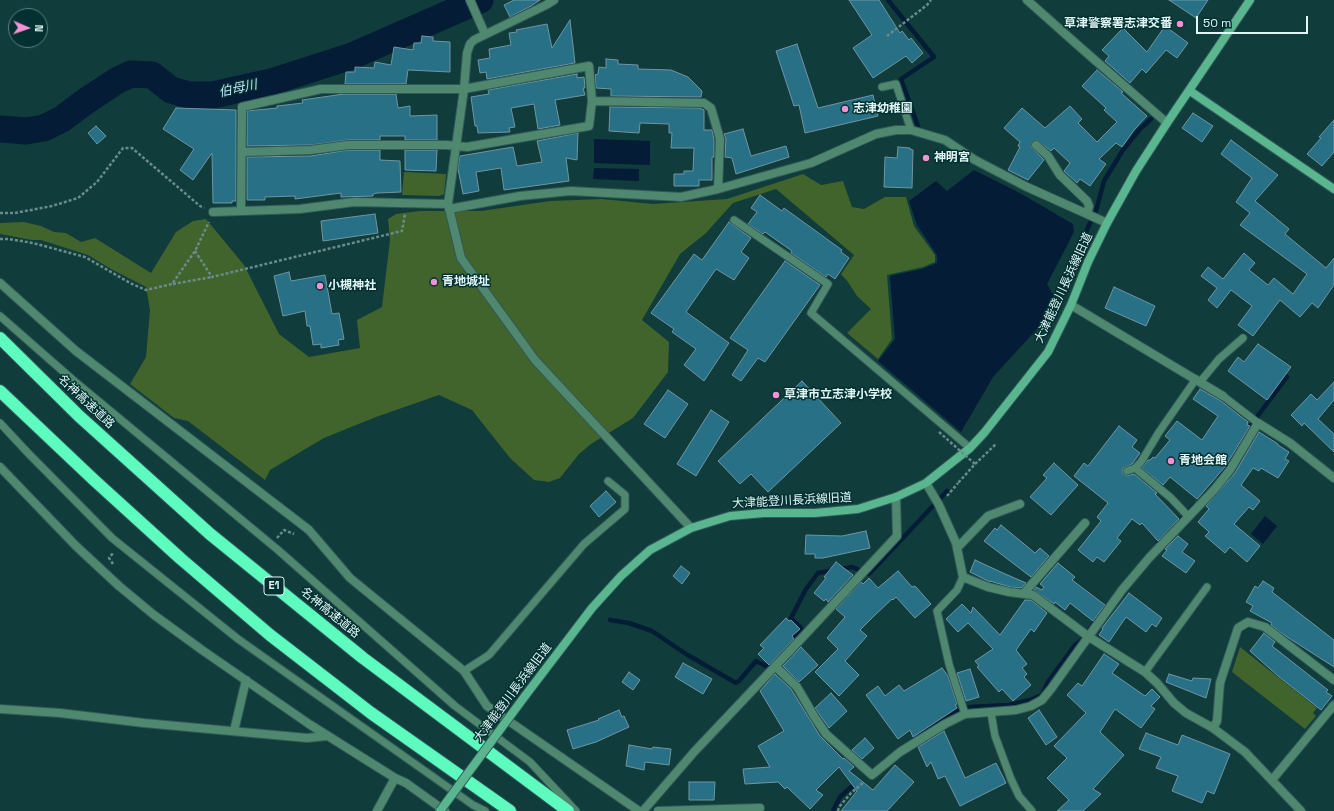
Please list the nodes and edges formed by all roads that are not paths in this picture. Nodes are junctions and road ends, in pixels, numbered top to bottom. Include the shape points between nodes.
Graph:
1 (470, 0) edge
2 (554, 0) edge
3 (1027, 0) edge
4 (1250, 0) edge
5 (485, 34) junction
6 (882, 86) dead end
7 (464, 89) junction
8 (1190, 90) junction
9 (592, 101) junction
10 (1167, 122) junction
11 (911, 130) junction
12 (456, 145) junction
13 (1036, 145) dead end
14 (242, 152) junction
15 (1333, 187) edge
16 (718, 189) junction
17 (449, 206) junction
18 (241, 211) junction
19 (213, 212) road end
20 (1087, 214) junction
21 (734, 220) dead end
22 (1107, 223) junction
23 (0, 283) edge
24 (1071, 305) junction
25 (0, 316) edge
26 (0, 338) edge
27 (1243, 338) dead end
28 (1198, 381) junction
29 (0, 391) edge
30 (1223, 396) joint
31 (0, 422) edge
32 (1258, 423) junction
33 (970, 448) junction
34 (0, 467) edge
35 (1135, 468) junction
36 (1127, 471) dead end
37 (1334, 478) edge
38 (608, 481) dead end
39 (926, 483) junction
40 (896, 497) junction
41 (1020, 504) dead end
42 (1188, 516) junction
43 (1085, 523) dead end
44 (691, 528) junction
45 (957, 548) junction
46 (963, 577) junction
47 (1207, 587) dead end
48 (1024, 593) junction
49 (1089, 637) junction
50 (775, 666) junction
51 (464, 671) junction
52 (1145, 672) junction
53 (246, 680) junction
54 (1334, 680) edge
55 (1334, 705) edge
56 (0, 709) edge
57 (991, 713) junction
58 (965, 714) junction
59 (1213, 728) junction
60 (234, 731) junction
61 (327, 736) junction
62 (395, 778) junction
63 (1272, 780) junction
64 (760, 808) dead end
65 (377, 811) edge
66 (440, 811) edge
67 (445, 811) edge
68 (485, 811) edge
69 (510, 811) edge
70 (568, 811) edge
71 (576, 811) edge
72 (639, 811) edge
73 (642, 811) edge
74 (658, 811) edge
75 (1032, 811) edge
76 (1301, 811) edge

1 - 5 street
2 - 5 street
3 - 10 street
4 - 8 street, 大津能登川長浜線旧道
5 - 7 street via 470,44
6 - 11 lane via 896,84
7 - 9 street via 589,66
7 - 12 street
7 - 14 street via 320,89 242,107
8 - 10 street, 大津能登川長浜線旧道
8 - 15 street
9 - 12 street via 589,126 467,147
9 - 16 street via 704,103 711,108 720,139
10 - 22 street, 大津能登川長浜線旧道
11 - 16 street via 876,134 811,163
11 - 20 street via 945,140 975,160
12 - 14 street via 348,145 311,150
12 - 17 street
13 - 20 street via 1048,156 1060,175 1087,201
14 - 18 street
16 - 17 street via 681,197 571,191
17 - 18 street via 354,202 300,209
17 - 44 street via 461,258 535,360
18 - 19 street
20 - 22 street
21 - 33 lane via 828,284 811,313
22 - 24 street, 大津能登川長浜線旧道
23 - 51 street via 76,351 309,530 350,578
24 - 28 street
24 - 33 street, 大津能登川長浜線旧道 via 1048,352
25 - 71 lane via 78,385 278,550 455,706 530,762
26 - 70 highway, 名神高速道路 / E1 via 79,416 210,534 363,658
27 - 28 lane via 1219,358
28 - 30 street
28 - 35 lane
29 - 69 highway via 181,559 270,635 371,712
30 - 32 lane
31 - 68 lane via 112,538 220,625
32 - 37 street via 1290,443
32 - 42 street via 1230,470
33 - 39 street, 大津能登川長浜線旧道
34 - 53 street via 76,546 119,586 154,615
35 - 36 lane
35 - 42 lane
38 - 51 lane via 625,495 625,509 584,544 489,655
39 - 40 street, 大津能登川長浜線旧道
39 - 45 street via 939,505
40 - 44 street, 大津能登川長浜線旧道 via 858,509 815,513 764,512 730,516
40 - 50 street via 897,536
41 - 45 street via 988,516
42 - 49 street via 1144,563
43 - 48 street
44 - 66 street, 大津能登川長浜線旧道, bridge via 650,550 621,576 592,608
45 - 46 street
46 - 48 street via 995,589
46 - 58 lane via 957,590 937,611 949,664
47 - 52 lane
48 - 49 street via 1033,595
49 - 52 street
49 - 57 street via 1042,700 1016,710
50 - 58 street via 797,687 826,734 872,775 938,727
50 - 73 street
51 - 72 street via 487,706
52 - 59 street via 1174,704
53 - 60 street
53 - 61 street
54 - 59 street via 1265,627 1248,622 1238,628 1220,683 1217,721
55 - 63 street
56 - 60 street
57 - 58 street
57 - 75 lane via 995,736 1011,779 1019,796
59 - 63 street via 1245,752
60 - 61 street via 307,738
61 - 62 street
62 - 65 street
62 - 67 street
63 - 76 street
64 - 74 street

